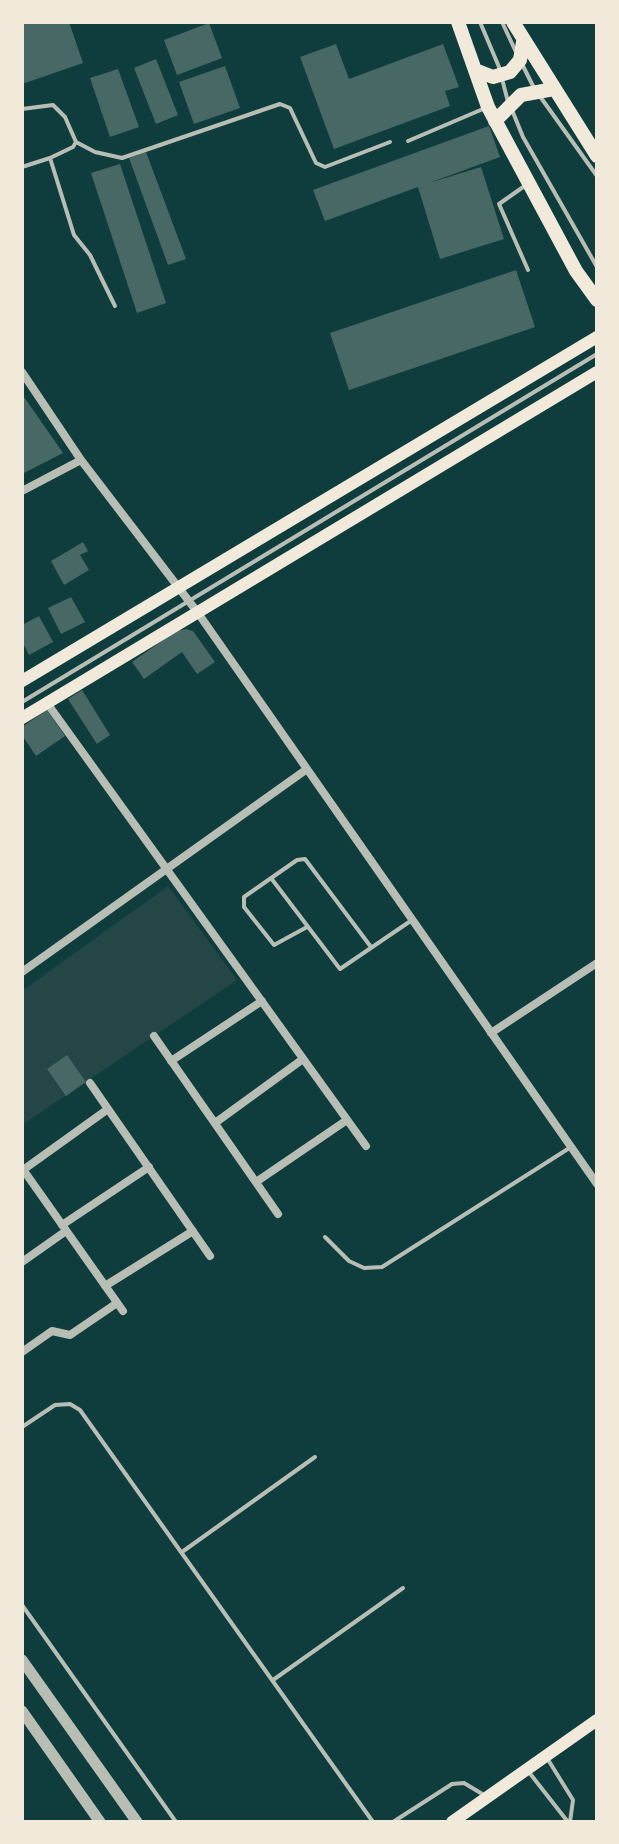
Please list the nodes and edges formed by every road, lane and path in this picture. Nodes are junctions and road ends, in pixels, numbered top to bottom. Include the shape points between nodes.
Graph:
1 (458, 22) edge
2 (480, 22) edge
3 (502, 22) edge
4 (513, 22) edge
5 (523, 42) junction
6 (520, 60) junction
7 (475, 70) junction
8 (502, 76) junction
9 (554, 89) junction
10 (535, 90) junction
11 (509, 103) junction
12 (22, 109) edge
13 (491, 114) junction
14 (408, 141) dead end
15 (76, 142) junction
16 (390, 142) dead end
17 (597, 156) edge
18 (50, 158) junction
19 (22, 167) edge
20 (597, 176) edge
21 (528, 184) junction
22 (597, 267) edge
23 (528, 270) dead end
24 (597, 300) edge
25 (115, 306) dead end
26 (597, 337) edge
27 (597, 354) edge
28 (22, 372) edge
29 (597, 372) edge
30 (81, 460) junction
31 (22, 491) edge
32 (179, 588) junction
33 (194, 608) junction
34 (22, 681) edge
35 (22, 702) edge
36 (47, 703) junction
37 (22, 718) edge
38 (307, 769) junction
39 (167, 869) junction
40 (271, 878) junction
41 (412, 920) junction
42 (307, 927) junction
43 (371, 947) junction
44 (597, 963) edge
45 (22, 972) edge
46 (262, 1001) junction
47 (491, 1033) junction
48 (154, 1036) dead end
49 (303, 1059) junction
50 (171, 1061) junction
51 (90, 1083) dead end
52 (108, 1109) junction
53 (359, 1119) dead end
54 (349, 1122) junction
55 (215, 1123) junction
56 (366, 1146) dead end
57 (571, 1147) junction
58 (149, 1167) junction
59 (22, 1169) edge
60 (256, 1182) junction
61 (597, 1184) edge
62 (278, 1214) dead end
63 (64, 1228) junction
64 (193, 1231) junction
65 (325, 1237) dead end
66 (210, 1256) dead end
67 (22, 1262) edge
68 (105, 1286) junction
69 (117, 1303) junction
70 (123, 1311) dead end
71 (22, 1352) edge
72 (22, 1427) edge
73 (315, 1457) dead end
74 (182, 1552) junction
75 (403, 1588) dead end
76 (22, 1605) edge
77 (22, 1660) edge
78 (273, 1680) junction
79 (22, 1711) edge
80 (597, 1720) edge
81 (546, 1756) junction
82 (527, 1769) junction
83 (488, 1797) junction
84 (100, 1822) edge
85 (137, 1822) edge
86 (176, 1822) edge
87 (373, 1822) edge
88 (393, 1822) edge
89 (452, 1822) edge
90 (569, 1822) edge

1 - 7 main road
2 - 8 lane
3 - 6 lane
4 - 5 main road
5 - 6 main road
5 - 9 main road
6 - 8 main road
6 - 10 lane
7 - 8 main road
7 - 13 main road
8 - 11 lane
9 - 10 main road
9 - 17 main road
10 - 11 main road
10 - 20 lane
11 - 13 main road
11 - 22 lane
12 - 15 lane via 53,105
13 - 14 lane
13 - 21 main road
15 - 16 lane via 122,158 280,104 290,108 316,163 325,167
15 - 18 lane
18 - 19 lane
18 - 25 lane via 74,235
21 - 23 lane via 499,204
21 - 24 main road
26 - 32 main road
27 - 33 lane
28 - 30 street
29 - 33 main road
30 - 31 street
30 - 32 street
32 - 33 street
32 - 34 main road
33 - 35 lane
33 - 36 main road
33 - 38 street
36 - 37 main road
36 - 39 street
38 - 39 street
38 - 41 street
39 - 45 street
39 - 46 street
40 - 42 lane
40 - 42 lane via 242,902 268,941 280,945
40 - 43 lane via 305,859
41 - 43 lane
41 - 47 street
42 - 43 lane via 340,969
44 - 47 street
46 - 49 street
46 - 50 street
47 - 57 street
48 - 50 street
49 - 54 street
49 - 55 street
50 - 55 street
51 - 52 street
52 - 58 street
52 - 59 street
53 - 54 lane
54 - 56 street
54 - 60 street
55 - 60 street
57 - 61 street
57 - 65 lane via 382,1267 364,1268 349,1261
58 - 63 street
58 - 64 street
59 - 63 street
60 - 62 street
63 - 67 street
63 - 68 street
64 - 66 street
64 - 68 street
68 - 69 street
69 - 70 street
69 - 71 street via 70,1335 52,1331
72 - 74 lane via 55,1405 80,1410
73 - 74 lane
74 - 78 lane
75 - 78 lane
76 - 86 lane
77 - 85 street
78 - 87 lane
79 - 84 street
80 - 81 main road
81 - 82 main road
81 - 90 lane via 573,1800
82 - 83 main road
82 - 90 lane
83 - 88 lane via 464,1783 452,1784
83 - 89 main road

